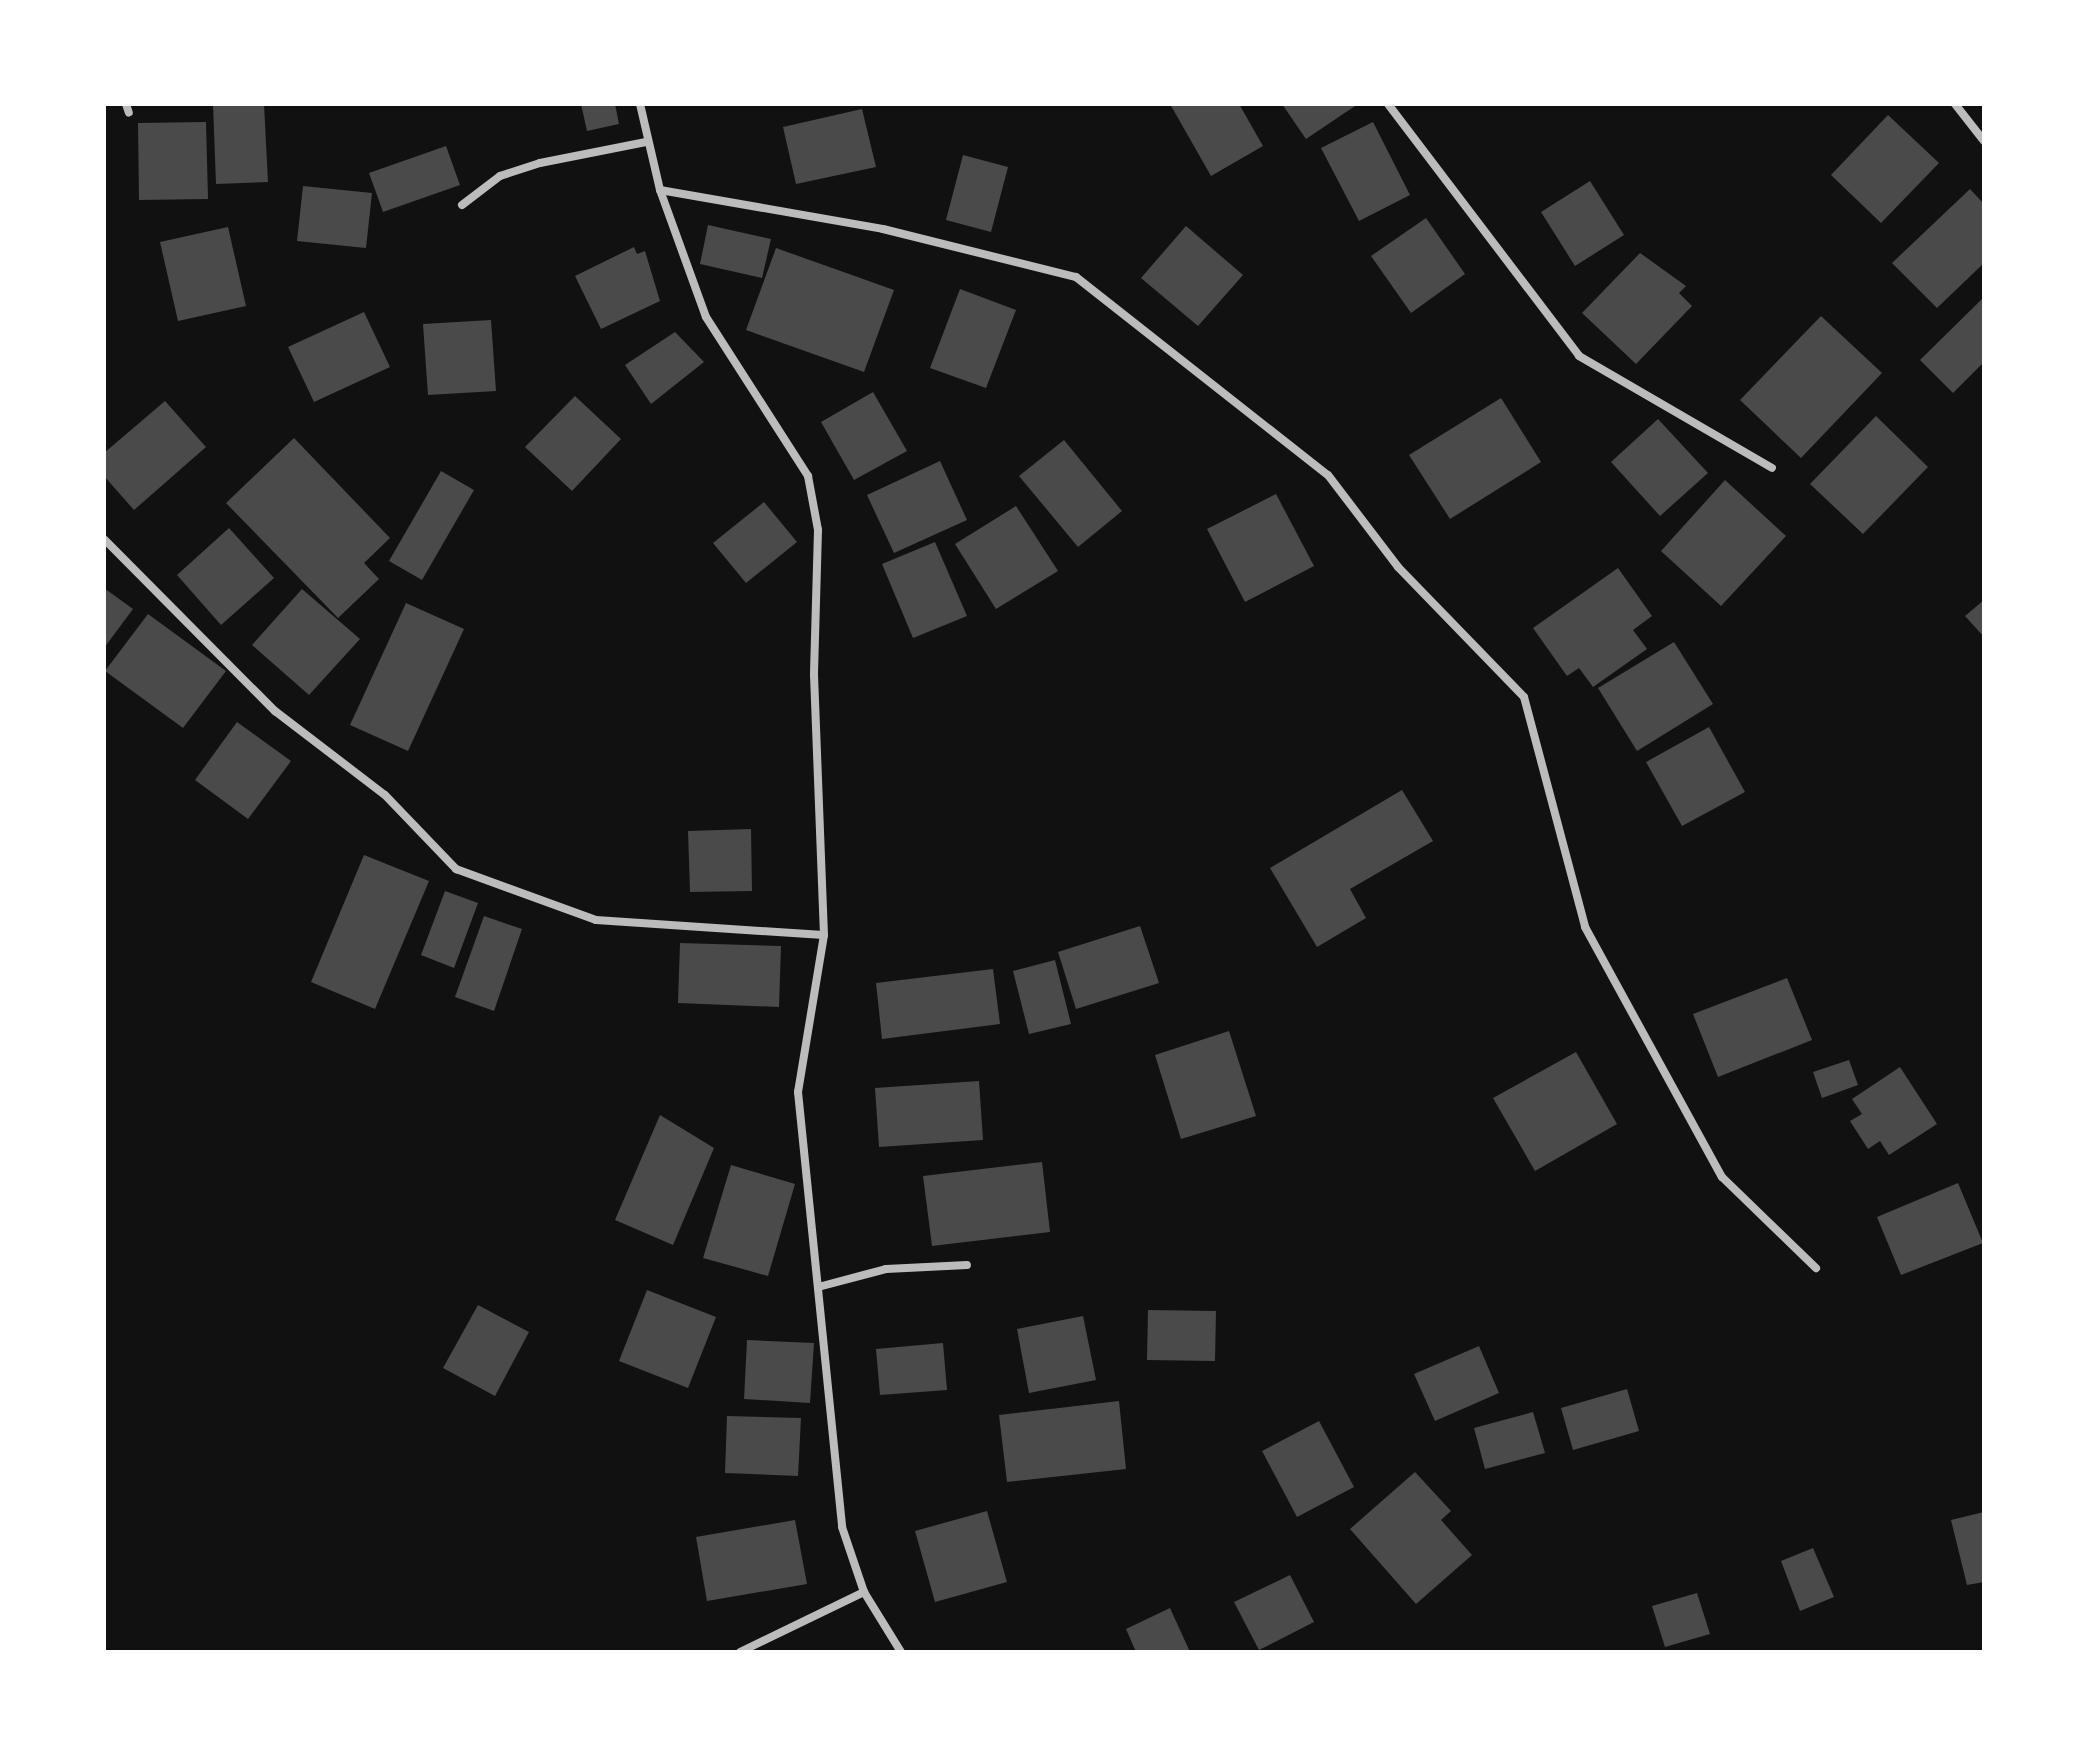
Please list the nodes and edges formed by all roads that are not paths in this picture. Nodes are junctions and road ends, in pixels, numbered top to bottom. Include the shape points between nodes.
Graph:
1 (640, 104) edge
2 (1388, 104) edge
3 (1955, 104) edge
4 (1984, 141) edge
5 (646, 142) junction
6 (660, 190) junction
7 (462, 205) dead end
8 (1772, 468) dead end
9 (104, 539) edge
10 (824, 935) junction
11 (967, 1265) dead end
12 (1816, 1268) dead end
13 (822, 1286) junction
14 (864, 1592) junction
15 (740, 1652) edge
16 (901, 1652) edge

1 - 5 street
2 - 8 street via 1579,356
3 - 4 street
5 - 6 street
5 - 7 street via 500,176
6 - 10 street via 706,317 808,476 818,530 814,675
6 - 12 street via 883,229 1076,277 1328,475 1398,567 1524,697 1585,927 1722,1177
9 - 10 street via 275,711 385,795 456,869 596,920
10 - 13 street via 798,1092
11 - 13 street via 886,1269
13 - 14 street via 824,1404 842,1527
14 - 15 street
14 - 16 street

